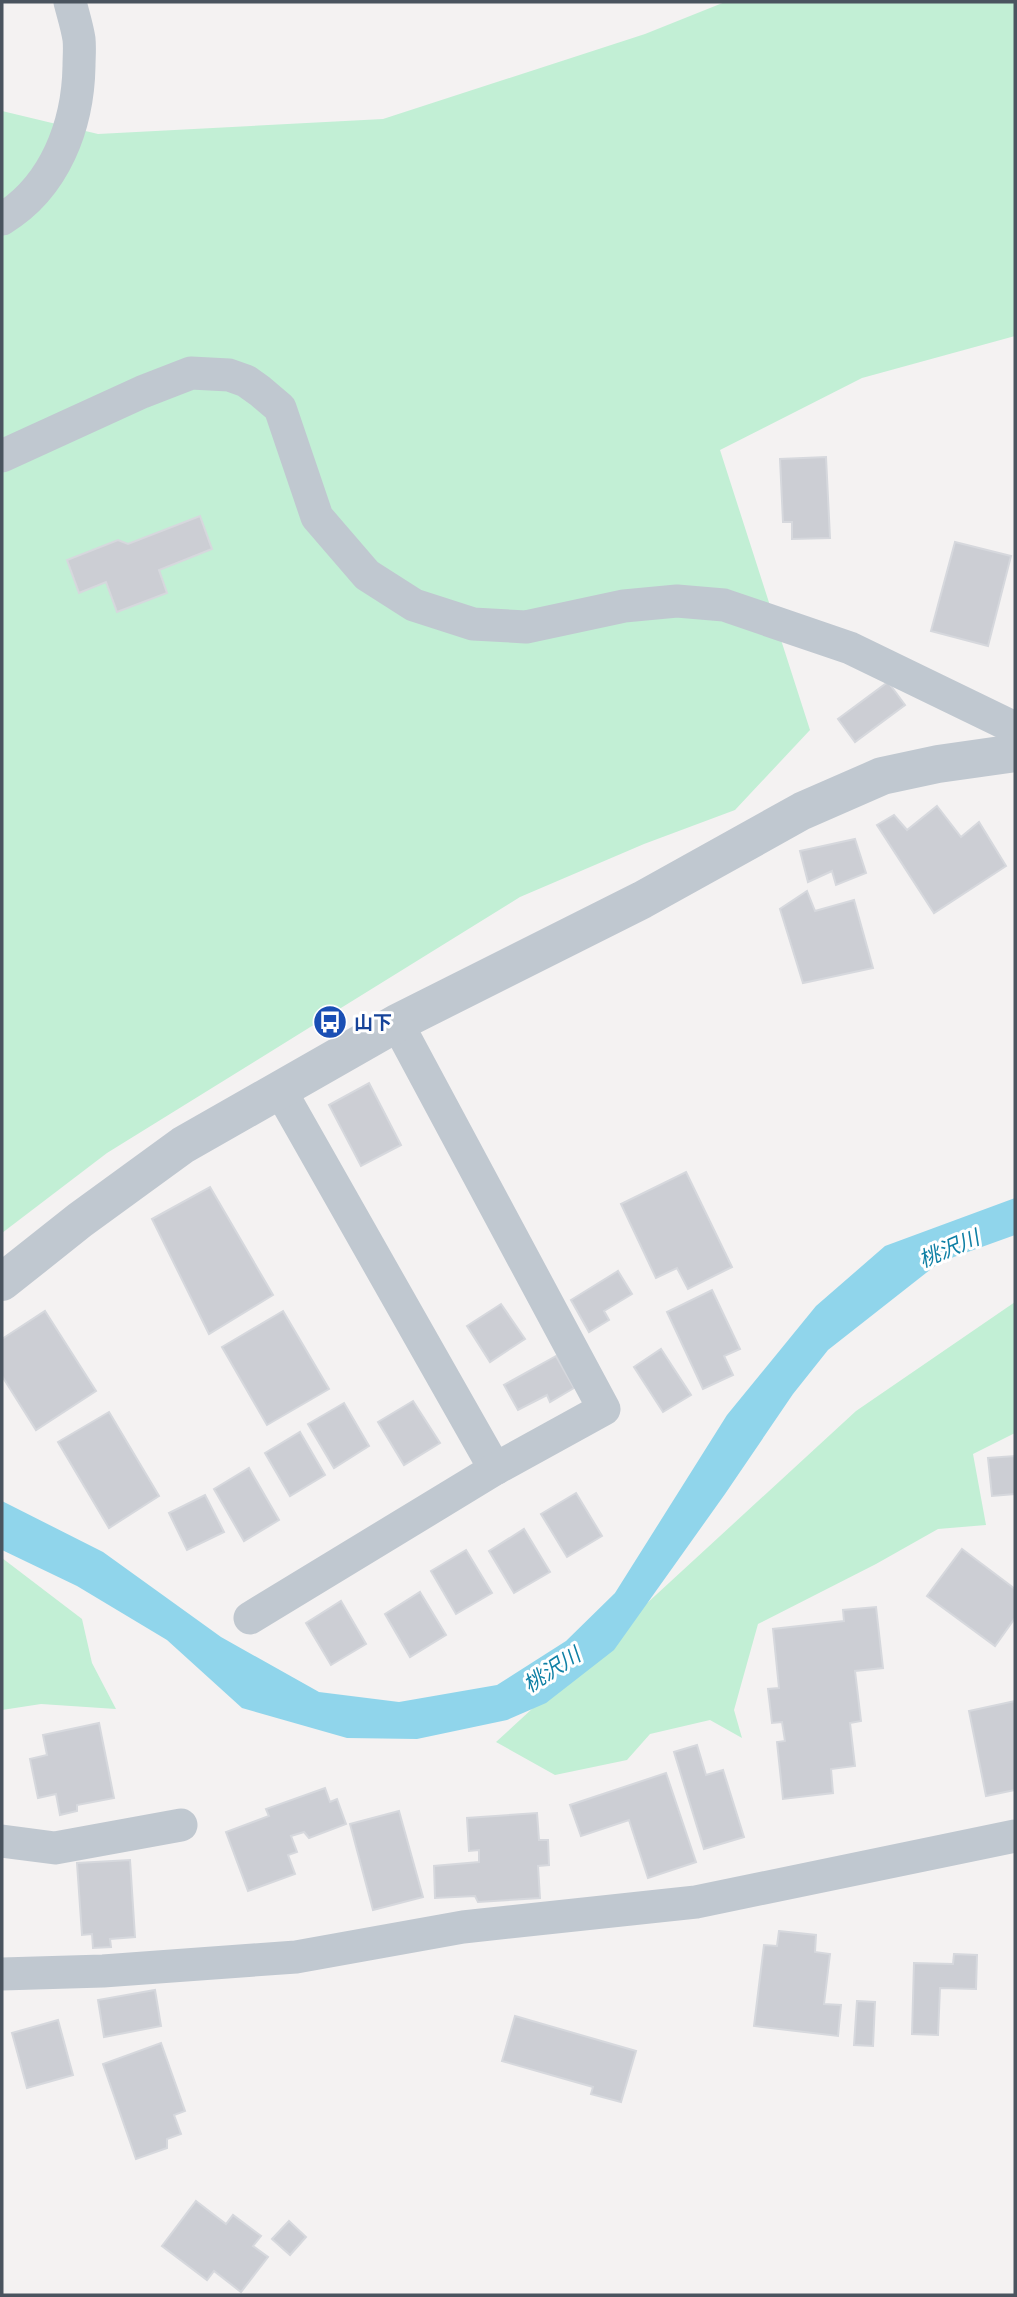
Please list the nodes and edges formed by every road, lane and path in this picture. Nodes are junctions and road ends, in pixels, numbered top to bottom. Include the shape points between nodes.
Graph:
1 (70, 2) edge
2 (2, 219) edge
3 (2, 456) edge
4 (1015, 728) edge
5 (1015, 753) edge
6 (397, 1023) junction
7 (280, 1090) junction
8 (2, 1282) edge
9 (495, 1469) junction
10 (250, 1618) dead end
11 (181, 1825) dead end
12 (1015, 1836) edge
13 (2, 1841) edge
14 (2, 1974) edge

1 - 2 street via 79,41 78,96 64,146 43,183
3 - 4 street via 191,373 229,375 253,386 280,408 317,517 367,575 414,605 473,624 526,627 624,606 677,601 724,605 850,648
5 - 6 street via 882,776 802,811 642,900
6 - 7 street
6 - 9 street via 604,1409
7 - 8 street via 183,1145
7 - 9 street
9 - 10 street
11 - 13 street via 55,1847
12 - 14 street via 696,1902 463,1927 296,1957

